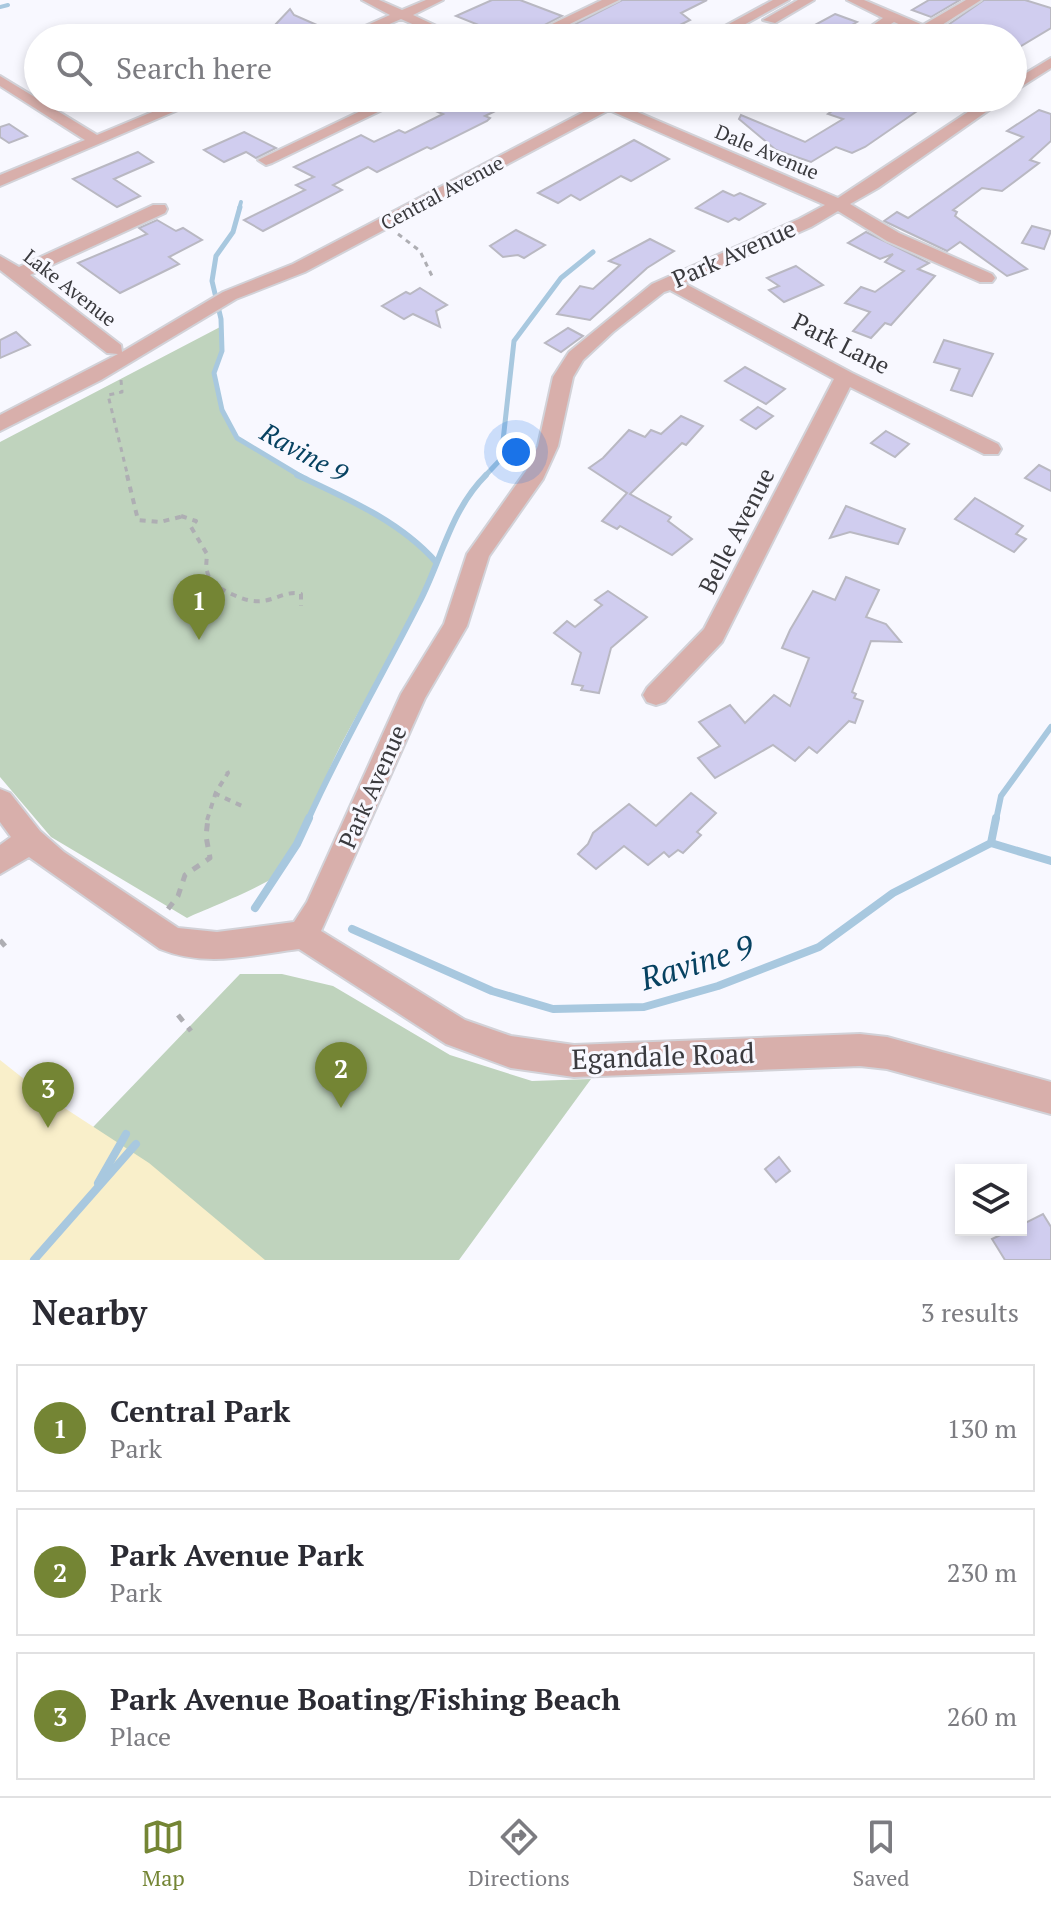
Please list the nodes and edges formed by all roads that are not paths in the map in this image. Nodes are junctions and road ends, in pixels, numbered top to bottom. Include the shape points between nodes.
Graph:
1 (368, 0) edge
2 (437, 0) edge
3 (613, 0) edge
4 (783, 0) edge
5 (808, 0) edge
6 (853, 0) edge
7 (975, 0) edge
8 (401, 15) junction
9 (893, 17) junction
10 (379, 24) edge
11 (422, 24) edge
12 (561, 24) edge
13 (737, 24) edge
14 (763, 24) edge
15 (882, 24) edge
16 (909, 24) edge
17 (926, 24) edge
18 (1051, 62) edge
19 (1027, 73) edge
20 (1032, 75) junction
21 (1027, 78) edge
22 (0, 80) edge
23 (1051, 82) edge
24 (24, 95) edge
25 (51, 112) edge
26 (164, 112) edge
27 (370, 112) edge
28 (578, 112) edge
29 (631, 112) edge
30 (979, 112) edge
31 (95, 140) junction
32 (266, 160) dead end
33 (464, 173) junction
34 (0, 181) edge
35 (838, 204) junction
36 (159, 209) dead end
37 (0, 261) edge
38 (18, 274) junction
39 (986, 278) dead end
40 (258, 280) junction
41 (669, 282) junction
42 (119, 361) junction
43 (845, 377) junction
44 (0, 405) edge
45 (0, 424) edge
46 (991, 449) dead end
47 (656, 695) dead end
48 (0, 801) edge
49 (30, 840) junction
50 (0, 861) edge
51 (302, 935) junction
52 (1051, 1098) edge

1 - 8 street
2 - 8 street
3 - 12 street
4 - 13 street
5 - 14 street
6 - 9 street
7 - 17 street
8 - 10 street
8 - 11 street
9 - 15 street
9 - 16 street
18 - 20 street
19 - 20 street
20 - 21 street
20 - 23 street
22 - 24 street
25 - 31 street
26 - 31 street
27 - 32 street
28 - 33 street, Central Avenue
29 - 35 street, Dale Avenue
30 - 35 street, Park Avenue
31 - 34 street
33 - 40 street, Central Avenue via 281,260
33 - 40 street, Central Avenue via 299,268
35 - 39 street, Dale Avenue via 893,237
35 - 41 street, Park Avenue
36 - 38 street
37 - 38 street, Lake Avenue
38 - 42 street, Lake Avenue
40 - 42 street, Central Avenue via 184,318
41 - 43 street, Park Lane
41 - 51 street, Park Avenue via 606,328 576,356 563,377 548,446 535,474 478,554 455,626 414,694
42 - 44 street, Central Avenue
42 - 45 street, Central Avenue
43 - 46 street, Park Lane
43 - 47 street, Belle Avenue via 713,635
48 - 49 street
49 - 50 street
49 - 51 street via 133,917 187,947
51 - 52 street, Egandale Road via 457,1033 511,1052 574,1061 860,1050

